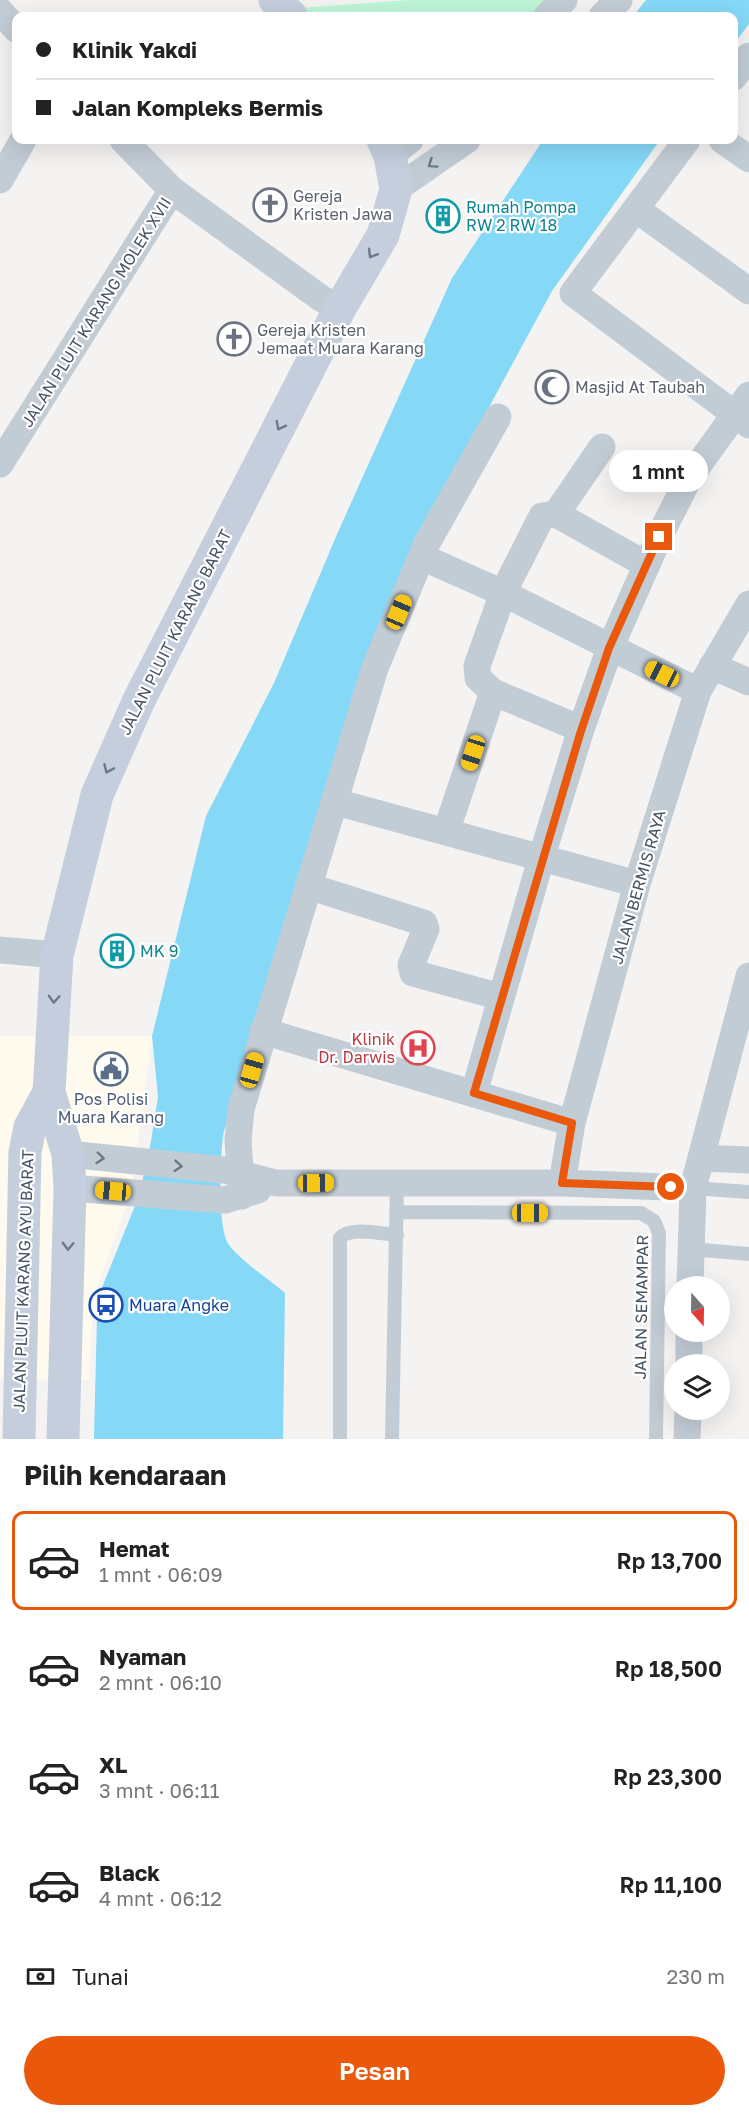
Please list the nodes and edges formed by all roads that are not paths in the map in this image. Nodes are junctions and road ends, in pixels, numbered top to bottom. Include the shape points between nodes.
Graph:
1 (275, 0) edge
2 (564, 0) edge
3 (619, 0) edge
4 (0, 11) edge
5 (287, 12) edge
6 (551, 12) edge
7 (606, 12) edge
8 (12, 24) edge
9 (749, 56) edge
10 (738, 71) edge
11 (20, 144) edge
12 (127, 144) edge
13 (461, 144) edge
14 (684, 144) edge
15 (728, 144) edge
16 (394, 145) edge
17 (749, 159) edge
18 (0, 180) edge
19 (396, 189) junction
20 (172, 190) junction
21 (636, 208) junction
22 (749, 291) edge
23 (340, 308) junction
24 (744, 411) edge
25 (498, 417) dead end
26 (602, 447) dead end
27 (1, 461) edge
28 (556, 514) junction
29 (422, 557) junction
30 (647, 565) junction
31 (503, 593) junction
32 (749, 604) edge
33 (609, 648) junction
34 (712, 666) junction
35 (749, 682) edge
36 (698, 691) junction
37 (493, 693) junction
38 (581, 729) junction
39 (336, 802) junction
40 (446, 832) junction
41 (541, 859) junction
42 (637, 884) junction
43 (308, 886) junction
44 (0, 950) edge
45 (57, 955) junction
46 (749, 976) edge
47 (501, 997) junction
48 (263, 1031) junction
49 (49, 1092) junction
50 (474, 1093) junction
51 (572, 1123) junction
52 (12, 1152) edge
53 (68, 1154) junction
54 (701, 1158) junction
55 (749, 1160) edge
56 (397, 1182) junction
57 (562, 1183) junction
58 (233, 1185) junction
59 (12, 1186) edge
60 (70, 1188) junction
61 (693, 1188) junction
62 (749, 1192) edge
63 (396, 1212) junction
64 (397, 1235) junction
65 (691, 1249) junction
66 (749, 1254) edge
67 (690, 1276) edge
68 (21, 1348) junction
69 (66, 1349) junction
70 (10, 1396) edge
71 (688, 1420) edge
72 (19, 1439) edge
73 (63, 1439) edge
74 (340, 1439) edge
75 (392, 1439) edge
76 (656, 1439) edge
77 (687, 1439) edge

1 - 5 street
2 - 6 street
3 - 7 street
4 - 8 street
9 - 10 street
11 - 18 street
12 - 20 street
13 -> 19 street
14 - 21 street
15 - 17 street
16 - 19 street, JALAN PLUIT KARANG BARAT
19 -> 23 street, JALAN PLUIT KARANG BARAT via 383,235
20 - 23 street
20 - 27 street, JALAN PLUIT KARANG MOLEK XVII
21 - 22 street
21 - 24 street via 573,293
23 -> 45 street, JALAN PLUIT KARANG BARAT via 120,742 97,795
24 - 30 street via 689,478
25 - 29 street
26 - 28 street
28 - 30 street
28 - 31 street via 542,516
29 - 31 street
29 - 39 street via 375,668
30 - 33 street
31 - 33 street
31 - 37 street via 476,673
32 - 34 street, JALAN BERMIS RAYA
33 - 36 street
33 - 38 street
34 - 35 street
34 - 36 street, JALAN BERMIS RAYA
36 - 42 street, JALAN BERMIS RAYA
37 - 38 street
37 - 40 street
38 - 41 street
39 - 40 street
39 - 43 street
40 - 41 street
41 - 42 street
41 - 47 street
42 - 51 street, JALAN BERMIS RAYA
43 - 47 street via 424,922 426,929 411,965 413,973
43 - 48 street
44 - 45 street
45 -> 49 street, JALAN PLUIT KARANG BARAT
46 - 54 street
47 - 50 street
48 - 50 street
48 - 58 street via 241,1108
49 - 52 street, JALAN PLUIT KARANG AYU BARAT
49 - 53 street, JALAN PLUIT KARANG BARAT
50 - 51 street
51 - 57 street, JALAN BERMIS RAYA
52 - 53 street
52 - 59 street, JALAN PLUIT KARANG AYU BARAT
53 -> 58 street via 132,1162
53 - 60 street
54 - 55 street
54 - 61 street
56 - 57 street
56 - 58 street
56 - 63 lane
57 - 61 street
58 - 60 street via 133,1192
59 - 60 street
59 - 68 street, JALAN PLUIT KARANG AYU BARAT
60 -> 69 street
61 - 62 lane
61 - 65 street
63 - 64 lane
63 - 76 lane, JALAN SEMAMPAR via 641,1213 654,1221 659,1233
64 - 74 lane via 353,1232 340,1238
64 - 75 lane
65 - 66 lane
65 - 67 street
68 - 69 street
68 - 70 street, JALAN PLUIT KARANG AYU BARAT
69 - 73 street
70 - 72 street, JALAN PLUIT KARANG AYU BARAT
71 - 77 street

